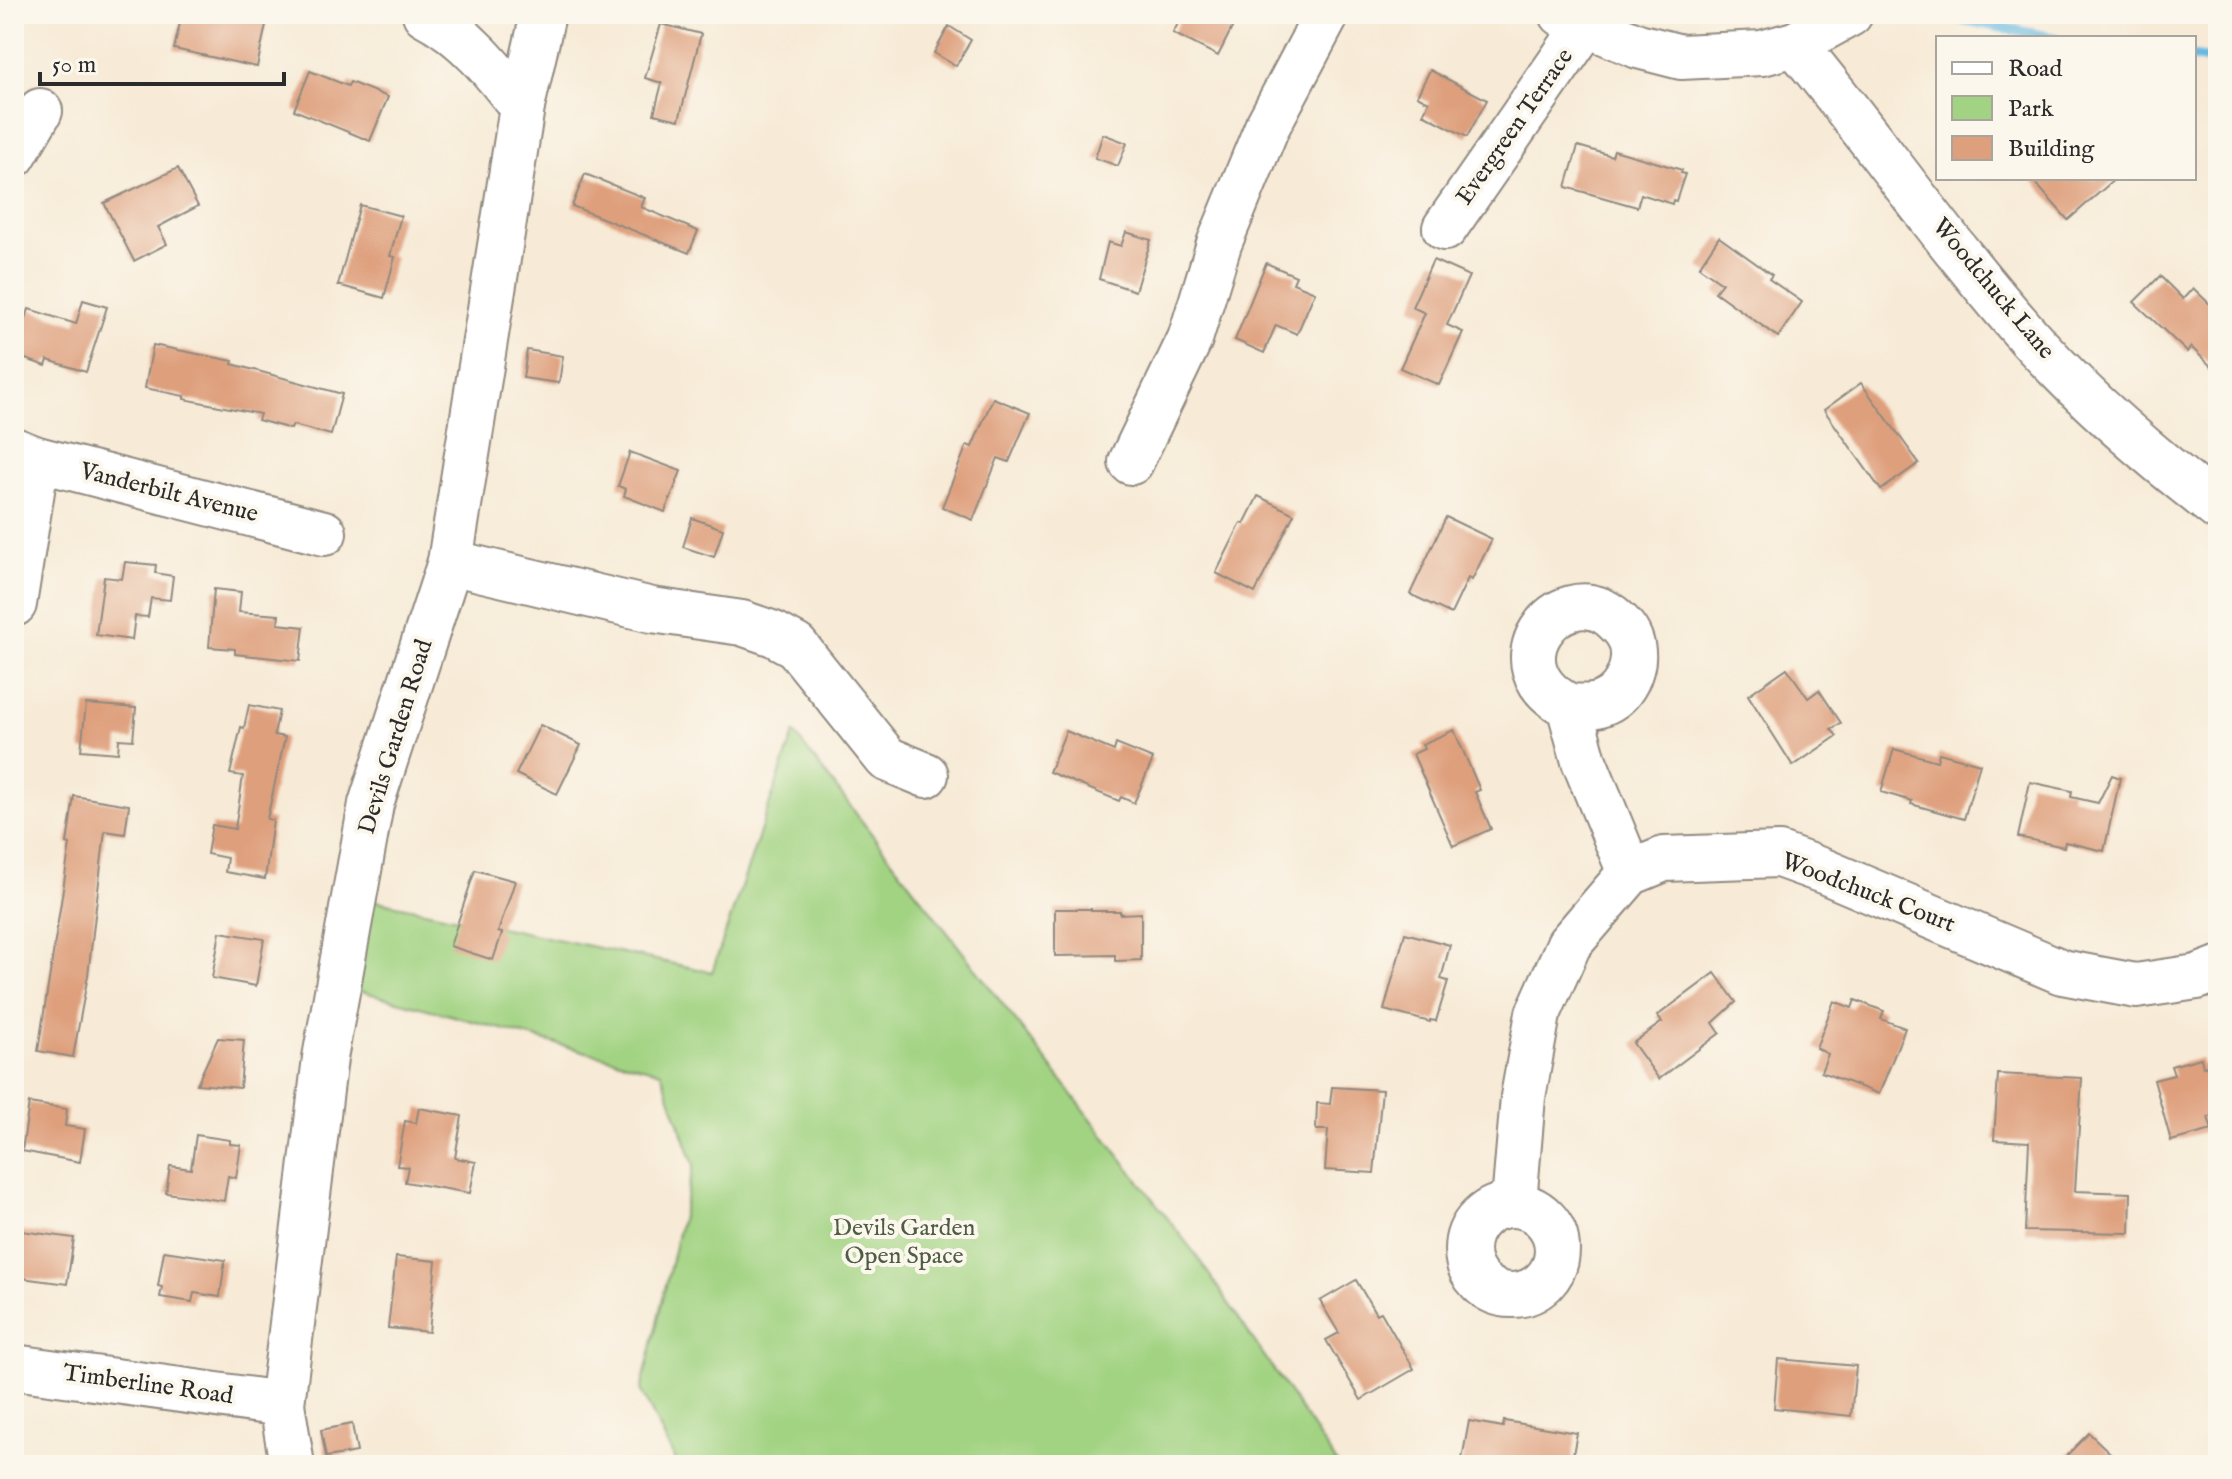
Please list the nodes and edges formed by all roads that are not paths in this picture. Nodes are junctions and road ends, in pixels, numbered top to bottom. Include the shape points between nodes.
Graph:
1 (425, 14) edge
2 (543, 14) edge
3 (1327, 14) edge
4 (1850, 14) edge
5 (1574, 20) edge
6 (1795, 44) junction
7 (522, 107) junction
8 (40, 111) dead end
9 (14, 155) edge
10 (1445, 228) dead end
11 (26, 455) edge
12 (1131, 462) dead end
13 (2218, 508) edge
14 (324, 533) dead end
15 (450, 562) junction
16 (14, 604) edge
17 (1569, 706) dead end
18 (926, 775) dead end
19 (1630, 873) junction
20 (2218, 969) edge
21 (1514, 1203) dead end
22 (14, 1367) edge
23 (282, 1404) junction
24 (292, 1465) edge

1 - 7 street via 444,23 491,68
2 - 7 street, Devils Garden Road
3 - 12 street via 1267,127 1219,244 1190,339
4 - 6 street
5 - 6 street via 1681,57 1762,53
5 - 10 street, Evergreen Terrace
6 - 13 street, Woodchuck Lane via 2037,346 2128,435
7 - 15 street, Devils Garden Road
8 - 9 street
11 - 14 street, Vanderbilt Avenue
11 - 16 street
15 - 18 street via 774,634 796,646 887,759
15 - 23 street, Devils Garden Road via 371,804 325,1058
17 - 19 street via 1584,761
19 - 20 street, Woodchuck Court via 1664,859 1779,855 2062,972 2136,986
19 - 21 street, Woodchuck Court via 1569,944 1538,1014 1523,1097
22 - 23 street, Timberline Road
23 - 24 street, Devils Garden Road

